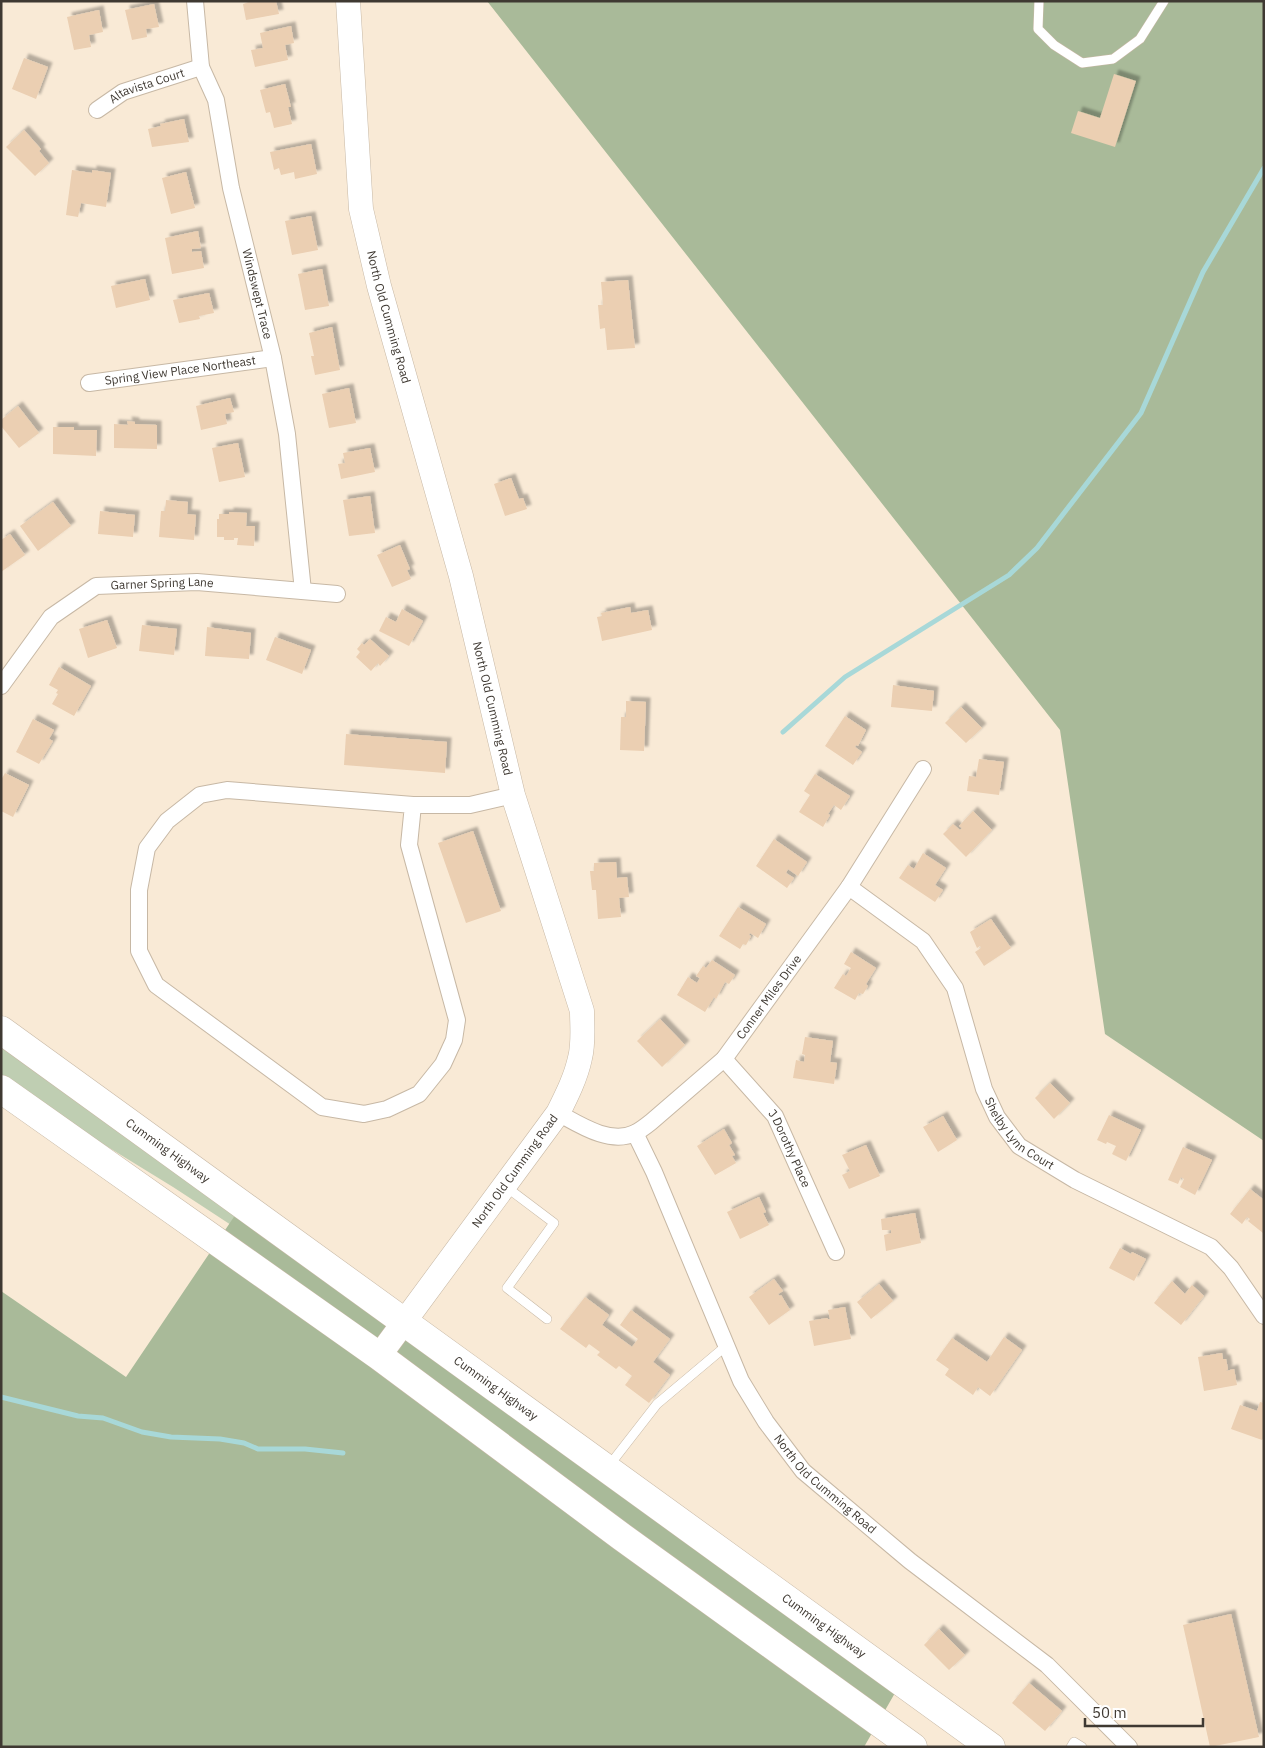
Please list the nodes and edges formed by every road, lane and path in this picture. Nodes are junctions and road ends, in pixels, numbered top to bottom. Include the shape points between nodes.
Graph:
1 (195, 1) edge
2 (348, 1) edge
3 (1039, 1) edge
4 (1164, 1) edge
5 (201, 67) junction
6 (97, 110) dead end
7 (273, 358) junction
8 (89, 383) dead end
9 (303, 591) junction
10 (337, 594) dead end
11 (1, 686) edge
12 (924, 769) dead end
13 (513, 795) junction
14 (413, 805) junction
15 (848, 887) junction
16 (1, 1030) edge
17 (724, 1059) junction
18 (1, 1089) edge
19 (558, 1113) junction
20 (635, 1133) junction
21 (505, 1186) junction
22 (836, 1252) dead end
23 (1264, 1316) edge
24 (547, 1319) dead end
25 (403, 1322) junction
26 (726, 1346) junction
27 (379, 1356) junction
28 (606, 1469) junction
29 (913, 1747) edge
30 (991, 1747) edge
31 (1071, 1747) edge
32 (1082, 1747) edge
33 (1128, 1747) edge

1 - 5 street, Windswept Trace
2 - 13 street, North Old Cumming Road via 361,209 379,286 461,576
3 - 4 lane via 1038,29 1054,45 1082,63 1113,60 1140,39
5 - 6 street, Altavista Court via 123,92
5 - 7 street, Windswept Trace via 216,100 231,188
7 - 8 street, Spring View Place Northeast
7 - 9 street, Windswept Trace via 287,434
9 - 10 street, Garner Spring Lane
9 - 11 street, Garner Spring Lane via 197,582 96,586 51,617
12 - 15 street, Conner Miles Drive
13 - 14 street via 470,805
13 - 19 street, North Old Cumming Road via 582,1011 580,1058
14 - 14 street via 227,790 200,795 168,821 147,848 139,890 139,951 156,985 322,1107 364,1114 387,1110 419,1094 443,1064 454,1040 457,1020 409,845
15 - 17 street, Conner Miles Drive
15 - 23 street, Shelby Lynn Court via 923,941 955,988 984,1089 997,1117 1019,1146 1074,1180 1211,1247 1231,1268
16 - 25 highway, Cumming Highway
17 - 20 street, Conner Miles Drive
17 - 22 street, J Dorothy Place via 775,1116
18 - 27 highway
19 - 20 street via 605,1135
19 - 21 street, North Old Cumming Road
20 - 26 street, North Old Cumming Road
21 - 24 lane via 554,1223 507,1288
21 - 25 street, North Old Cumming Road
25 - 27 street, North Old Cumming Road
25 - 28 highway, Cumming Highway
26 - 28 lane via 657,1404
26 - 33 street, North Old Cumming Road via 741,1381 766,1422 803,1471 910,1561 1047,1665
27 - 29 highway
28 - 30 highway, Cumming Highway
31 - 32 lane via 1074,1742

